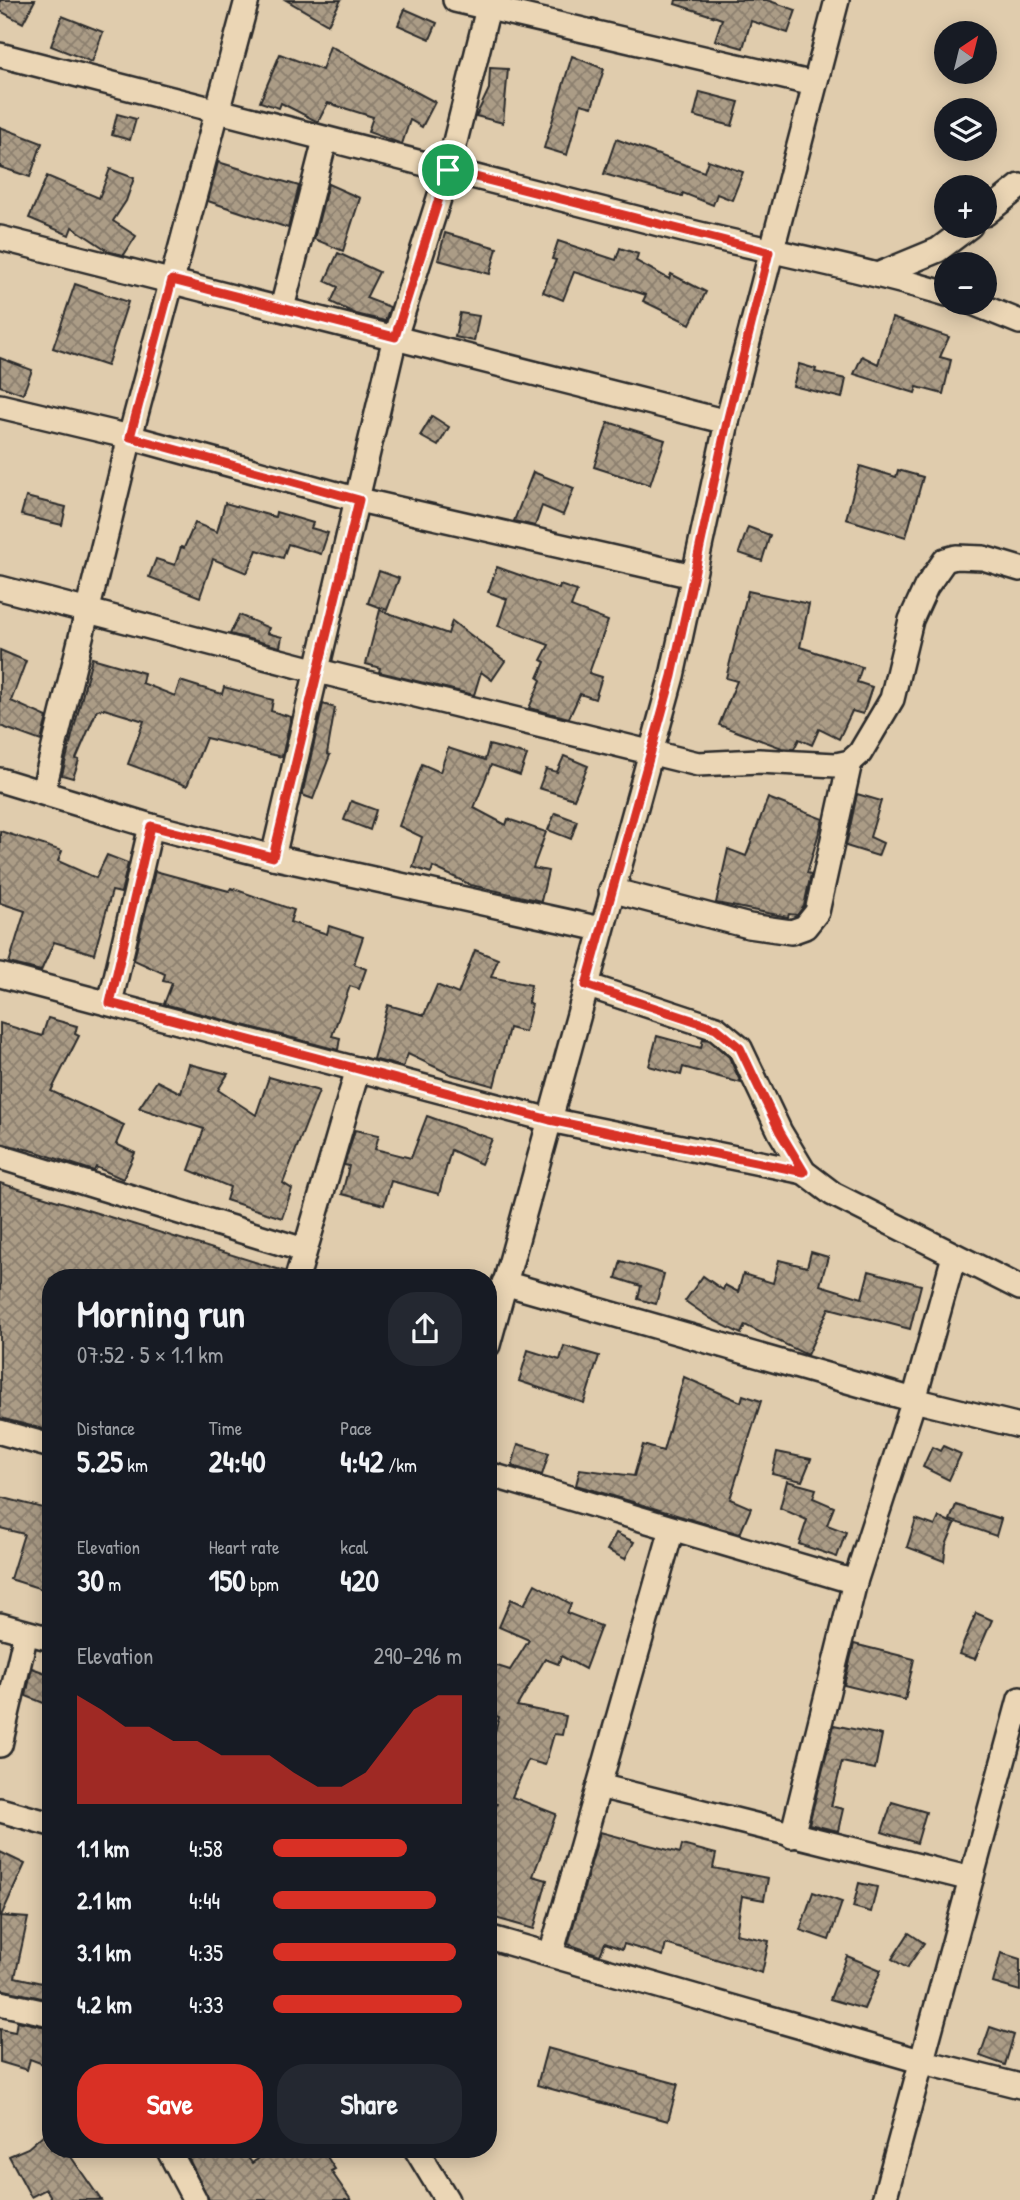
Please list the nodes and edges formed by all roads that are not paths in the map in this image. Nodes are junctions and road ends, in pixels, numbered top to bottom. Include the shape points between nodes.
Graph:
1 (247, 0) edge
2 (455, 0) edge
3 (837, 0) edge
4 (489, 4) edge
5 (0, 55) edge
6 (814, 84) junction
7 (217, 111) junction
8 (325, 141) junction
9 (448, 170) junction
10 (1020, 186) edge
11 (997, 204) edge
12 (0, 238) edge
13 (954, 238) edge
14 (769, 252) junction
15 (880, 274) junction
16 (172, 280) junction
17 (934, 290) edge
18 (282, 308) junction
19 (997, 313) edge
20 (1020, 322) edge
21 (395, 337) junction
22 (0, 405) edge
23 (727, 422) junction
24 (130, 437) junction
25 (359, 500) junction
26 (1020, 569) edge
27 (693, 576) junction
28 (0, 588) edge
29 (85, 610) junction
30 (318, 671) junction
31 (651, 751) junction
32 (850, 762) junction
33 (0, 780) edge
34 (43, 792) junction
35 (151, 826) junction
36 (273, 857) junction
37 (611, 890) junction
38 (601, 929) junction
39 (0, 975) edge
40 (586, 985) junction
41 (110, 1003) junction
42 (358, 1069) junction
43 (550, 1120) junction
44 (0, 1157) edge
45 (804, 1172) junction
46 (304, 1250) junction
47 (954, 1256) junction
48 (299, 1269) edge
49 (505, 1283) junction
50 (1020, 1288) edge
51 (497, 1312) edge
52 (914, 1400) junction
53 (1020, 1426) edge
54 (0, 1432) edge
55 (42, 1444) edge
56 (497, 1477) edge
57 (672, 1529) junction
58 (855, 1582) junction
59 (0, 1625) edge
60 (26, 1633) junction
61 (42, 1637) edge
62 (1020, 1699) edge
63 (0, 1745) edge
64 (599, 1786) junction
65 (0, 1810) edge
66 (42, 1822) edge
67 (792, 1836) junction
68 (971, 1879) junction
69 (497, 1939) edge
70 (551, 1954) junction
71 (0, 2003) edge
72 (42, 2012) edge
73 (920, 2061) junction
74 (1020, 2086) edge
75 (173, 2158) edge
76 (421, 2158) edge
77 (195, 2200) edge
78 (447, 2200) edge
79 (884, 2200) edge

1 - 7 street
2 - 4 street
3 - 6 street
4 - 6 street
4 - 9 street
5 - 7 street
6 - 14 street
7 - 8 street
7 - 16 street
8 - 9 street
8 - 18 street
9 - 14 street
9 - 21 street
10 - 11 street
12 - 16 street
13 - 15 street via 939,250
14 - 15 street
14 - 23 street
15 - 17 street
16 - 18 street
16 - 24 street
18 - 21 street
19 - 20 street
21 - 23 street
21 - 25 street
22 - 24 street
23 - 27 street
24 - 25 street
24 - 29 street
25 - 27 street
25 - 30 street
26 - 32 street via 983,558 946,560 926,587 911,621 891,699
27 - 31 street
28 - 29 street
29 - 30 street
29 - 34 street
30 - 31 street
30 - 36 street
31 - 32 street via 698,764
31 - 37 street
32 - 37 street via 817,912 805,927 791,932 748,926
33 - 34 street
34 - 35 street
35 - 36 street
35 - 41 street
36 - 38 street
37 - 38 street
38 - 40 street
39 - 41 street
40 - 43 street
40 - 45 street via 716,1028 740,1048
41 - 42 street
42 - 43 street
42 - 46 street
43 - 45 street
43 - 49 street
44 - 46 street
45 - 47 street via 833,1194
46 - 48 street
47 - 50 street
47 - 52 street
49 - 51 street
49 - 52 street
52 - 53 street
52 - 58 street
54 - 55 street
56 - 57 street
57 - 58 street
57 - 64 street
58 - 67 street
59 - 60 street
60 - 61 street
60 - 63 street
62 - 68 street
64 - 67 street
64 - 70 street
65 - 66 street
67 - 68 street
68 - 73 street
69 - 70 street
70 - 73 street
71 - 72 street
73 - 74 street
73 - 79 street
75 - 77 street
76 - 78 street

